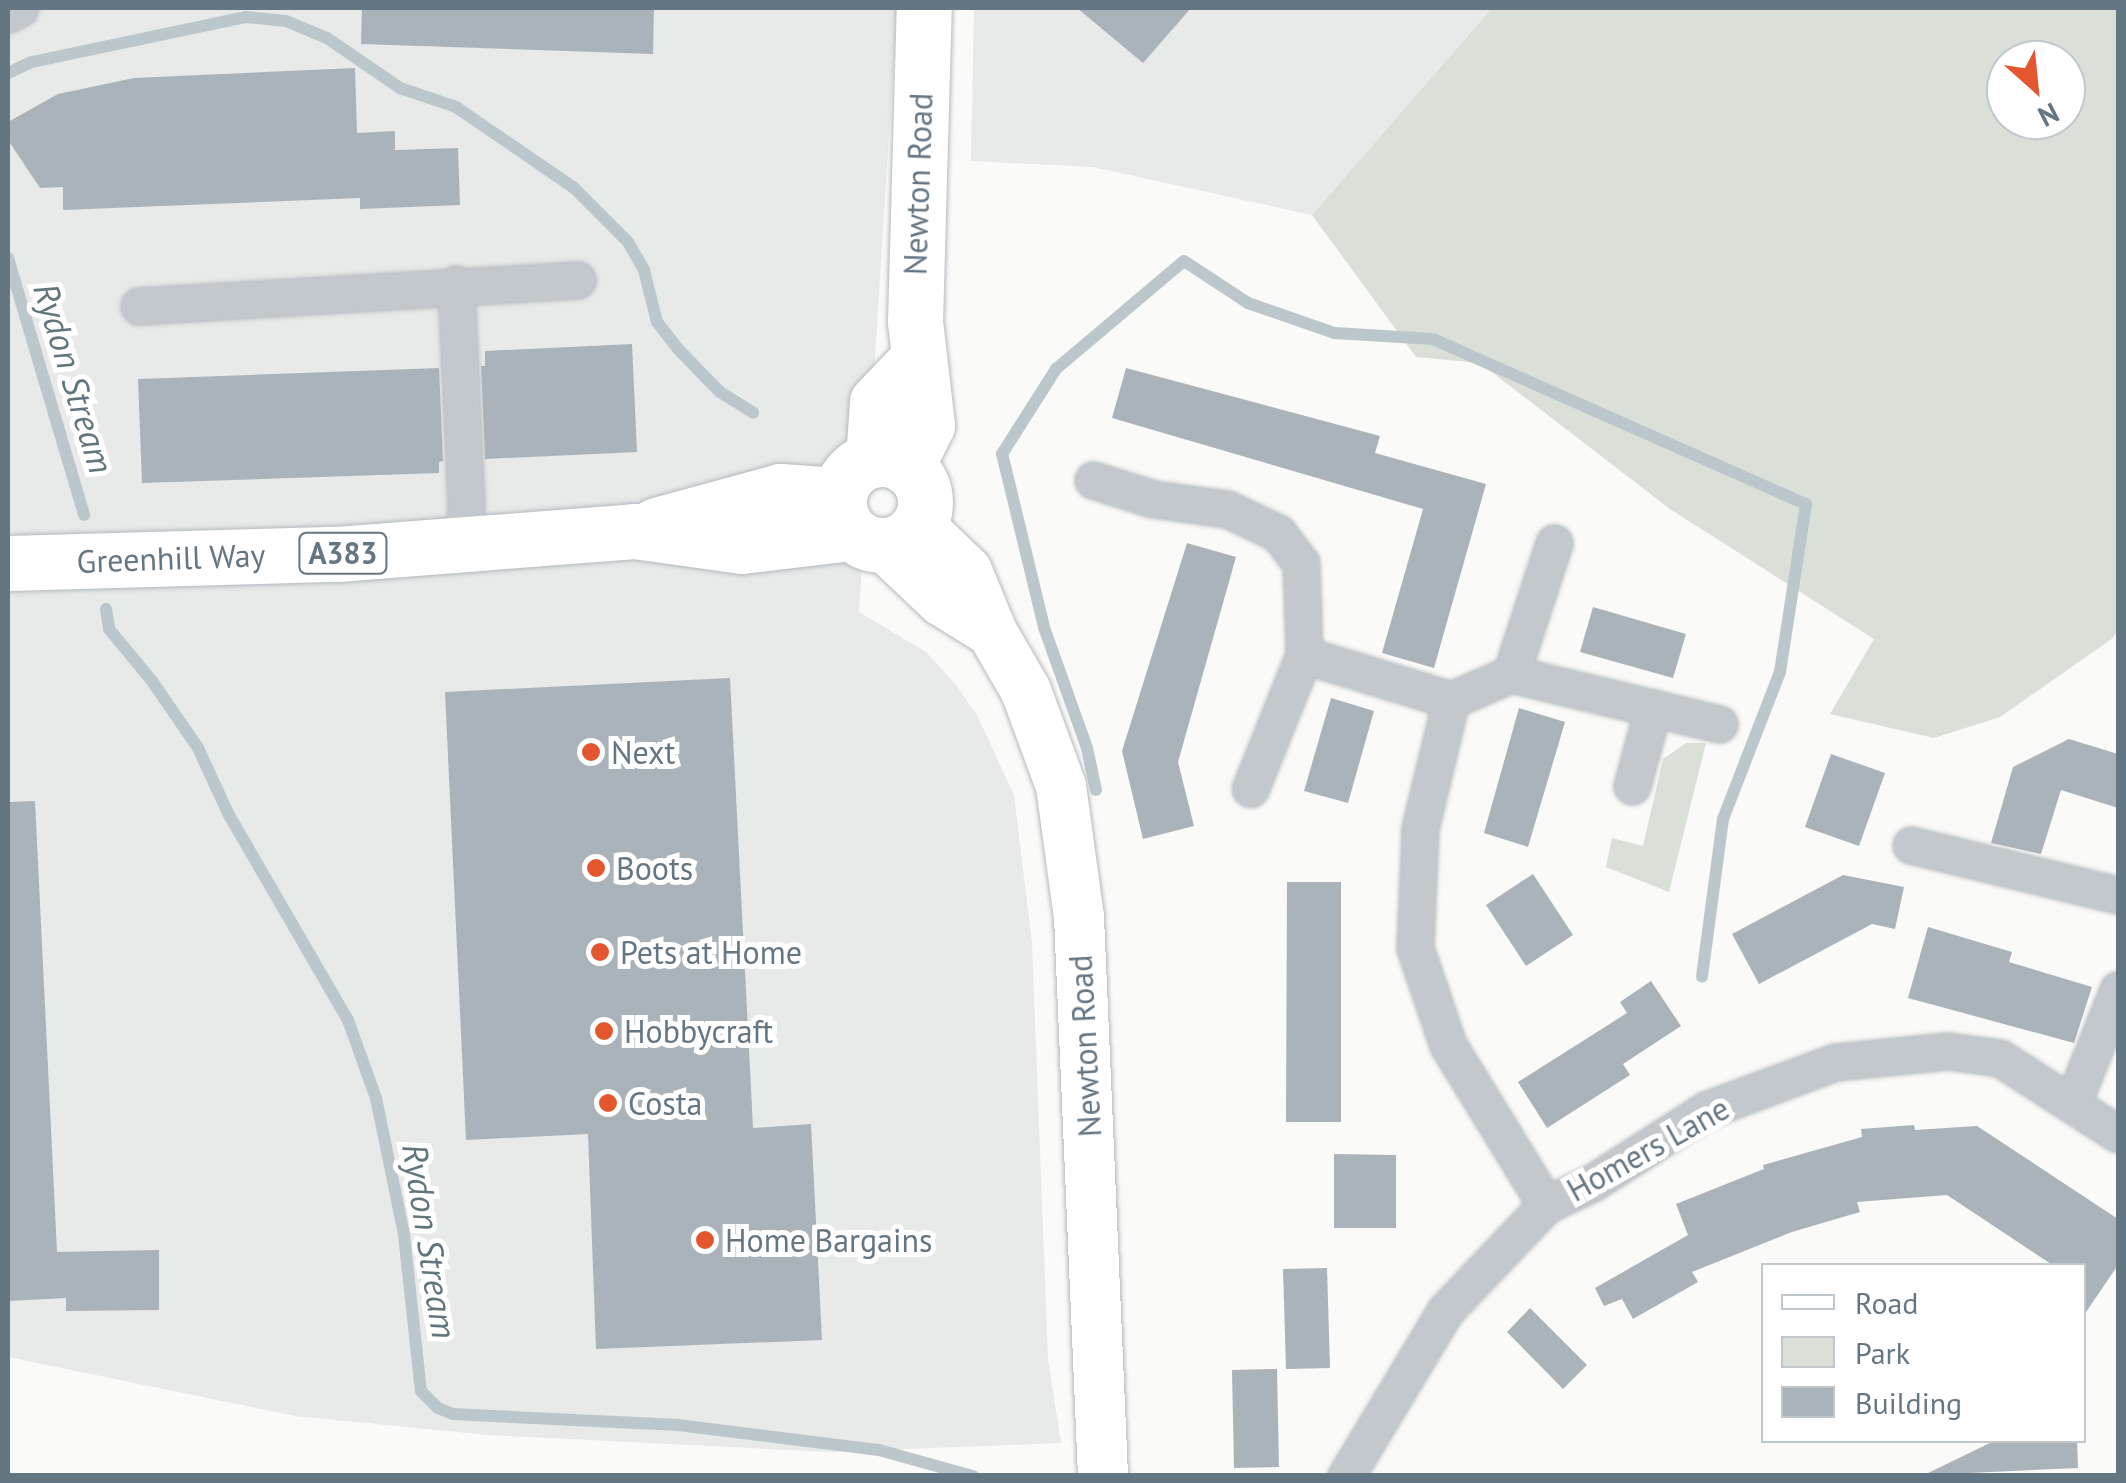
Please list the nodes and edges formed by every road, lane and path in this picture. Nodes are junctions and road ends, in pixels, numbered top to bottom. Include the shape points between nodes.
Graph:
1 (20, 8) edge
2 (924, 8) edge
3 (8, 14) edge
4 (577, 280) dead end
5 (456, 284) junction
6 (139, 306) dead end
7 (1093, 480) dead end
8 (879, 504) junction
9 (464, 542) junction
10 (1554, 543) dead end
11 (8, 563) edge
12 (1304, 655) junction
13 (1511, 674) junction
14 (1452, 700) junction
15 (1653, 708) junction
16 (1719, 724) dead end
17 (1632, 786) dead end
18 (1250, 789) dead end
19 (1911, 844) dead end
20 (2118, 895) edge
21 (2118, 990) edge
22 (2073, 1102) junction
23 (2118, 1134) edge
24 (1546, 1205) junction
25 (1103, 1476) edge
26 (1346, 1476) edge

1 - 3 street
2 - 8 main road, Newton Road via 916,361 877,402
4 - 5 street
5 - 6 street
5 - 9 street
7 - 12 street via 1153,499 1226,509 1278,533 1301,564
8 - 9 main road, Greenhill Way / A383 via 780,491 634,532
8 - 25 main road, Newton Road via 968,571 1046,738 1072,845
9 - 11 main road, Greenhill Way / A383 via 338,554
10 - 13 street
12 - 14 street
12 - 18 street
13 - 14 street
13 - 15 street
14 - 24 street via 1420,828 1415,948 1448,1045
15 - 16 street
15 - 17 street
19 - 20 street
21 - 22 street
22 - 23 street, Homers Lane
22 - 24 street, Homers Lane via 2000,1058 1947,1050 1836,1062 1706,1110
24 - 26 street, Homers Lane via 1445,1311

